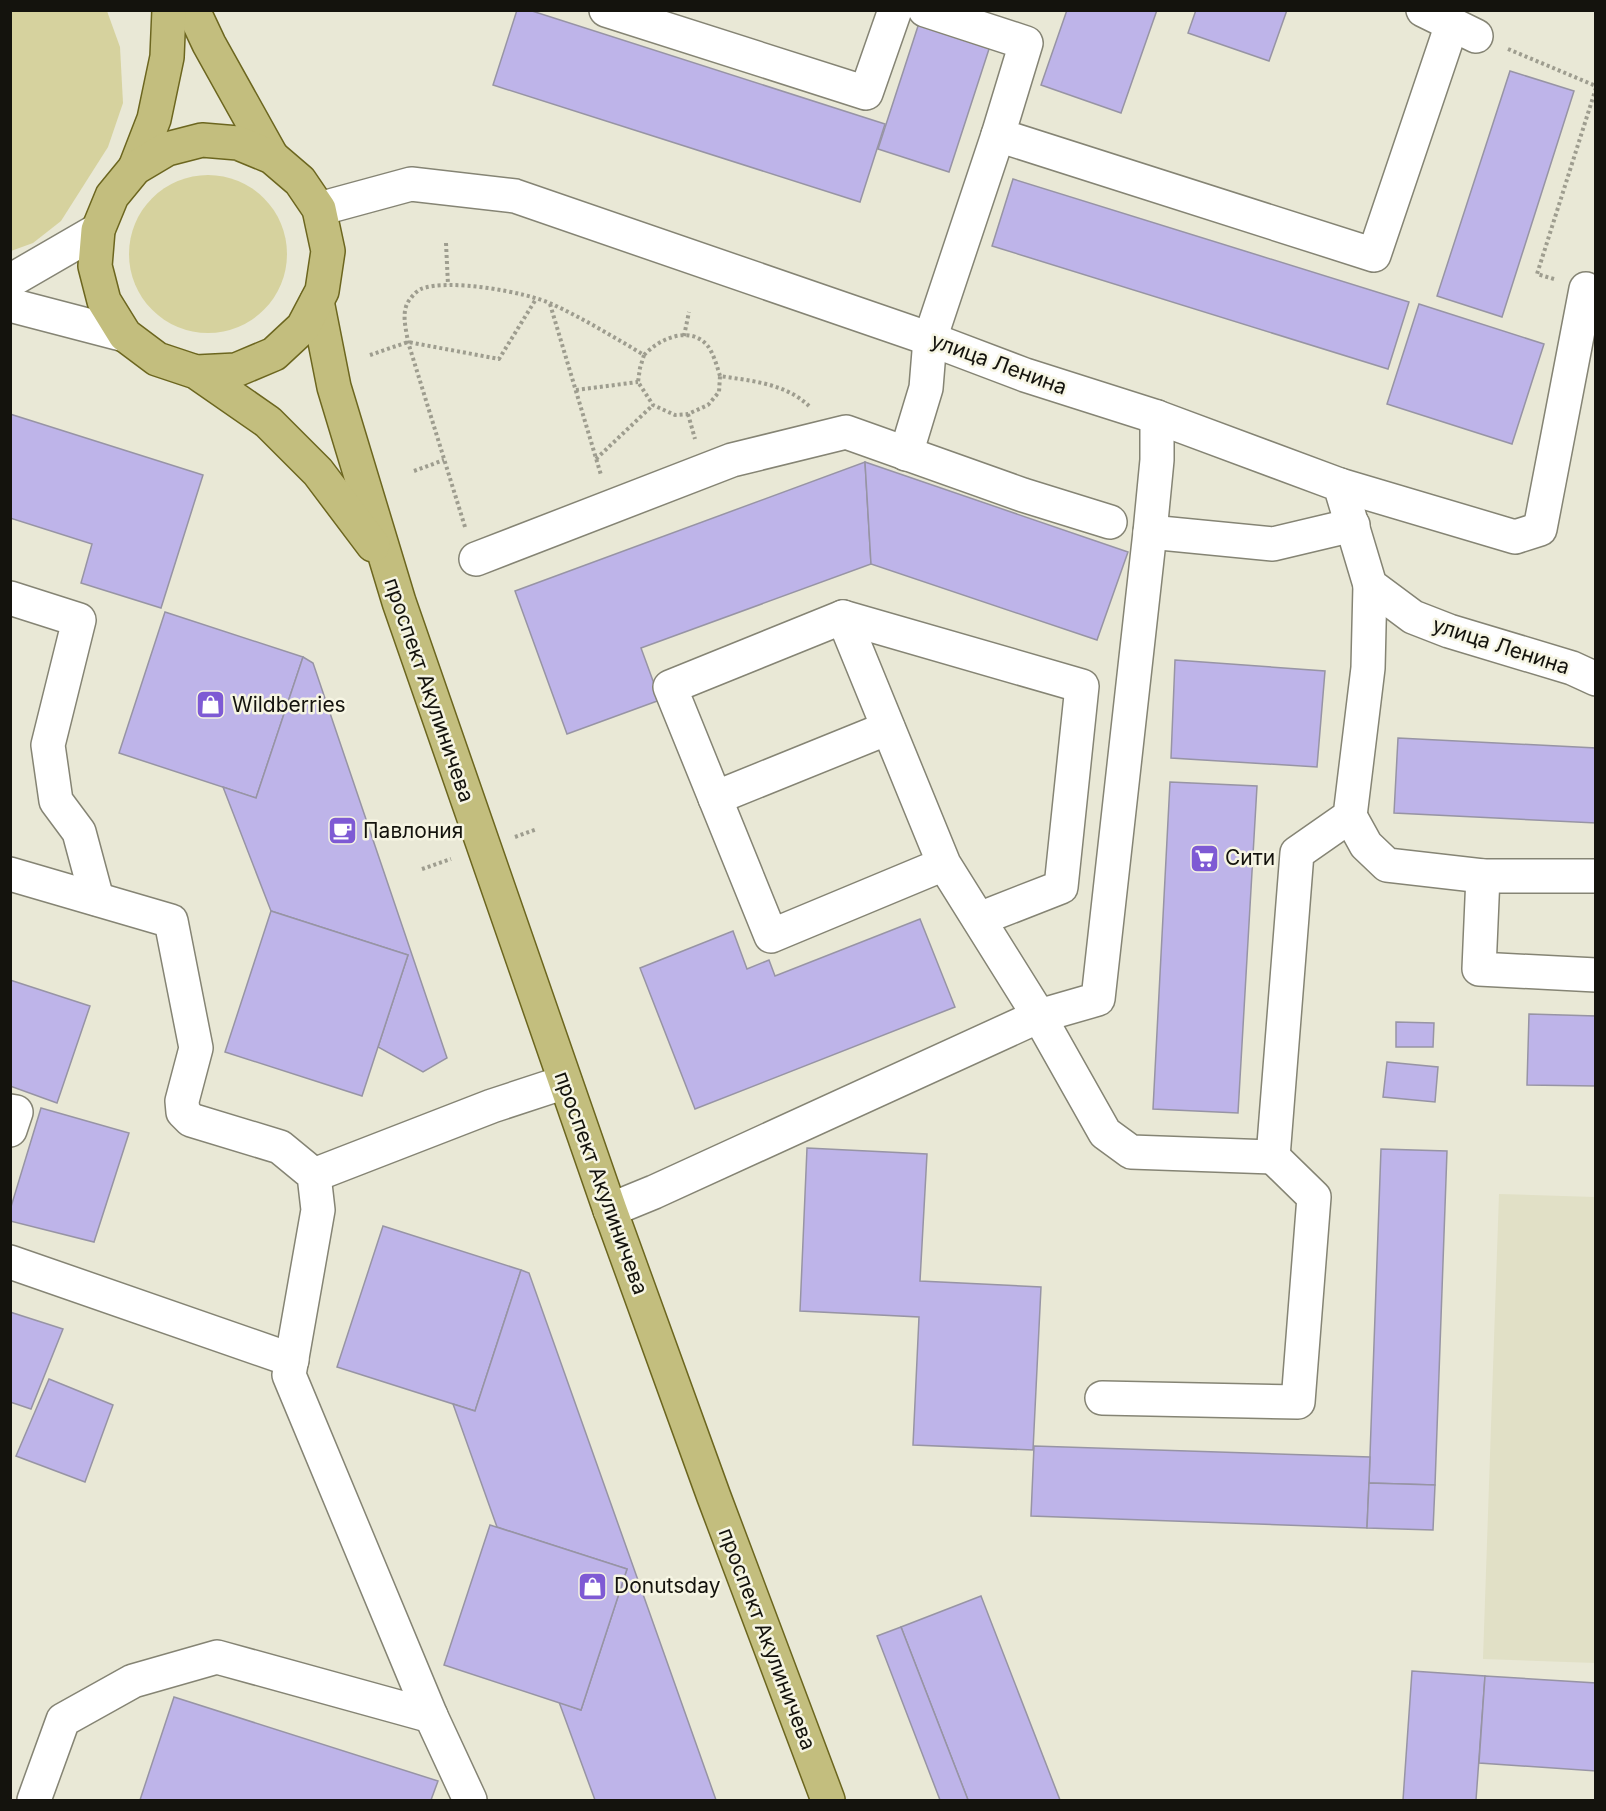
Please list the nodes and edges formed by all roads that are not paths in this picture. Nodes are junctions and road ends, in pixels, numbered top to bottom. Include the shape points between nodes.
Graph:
1 (169, 10) edge
2 (193, 10) edge
3 (606, 10) edge
4 (895, 10) edge
5 (925, 10) edge
6 (1423, 10) edge
7 (998, 135) junction
8 (272, 157) junction
9 (135, 168) junction
10 (319, 209) junction
11 (98, 230) junction
12 (10, 280) edge
13 (1586, 289) road end
14 (317, 302) junction
15 (10, 305) edge
16 (125, 335) junction
17 (930, 339) junction
18 (196, 372) junction
19 (1157, 417) junction
20 (906, 454) junction
21 (1340, 485) junction
22 (1110, 522) dead end
23 (1353, 525) junction
24 (1150, 532) junction
25 (385, 560) junction
26 (476, 560) road end
27 (1371, 585) junction
28 (10, 598) edge
29 (843, 616) junction
30 (1596, 679) edge
31 (888, 728) junction
32 (715, 798) junction
33 (1350, 816) junction
34 (944, 864) junction
35 (10, 873) edge
36 (1483, 876) junction
37 (1596, 876) edge
38 (98, 899) junction
39 (979, 919) junction
40 (1596, 975) edge
41 (1039, 1016) junction
42 (565, 1082) junction
43 (10, 1111) edge
44 (10, 1130) edge
45 (1273, 1157) junction
46 (314, 1175) junction
47 (610, 1210) junction
48 (10, 1262) edge
49 (292, 1360) junction
50 (1102, 1398) dead end
51 (431, 1716) junction
52 (34, 1800) edge
53 (470, 1800) edge
54 (828, 1800) edge

1 - 9 main road via 167,57 156,109
2 - 8 main road
3 - 4 street via 866,93
5 - 7 street via 1026,43
6 - 7 street via 1464,30 1374,255
7 - 17 street
8 - 9 main road via 238,143 202,140 166,149
8 - 10 main road via 300,181
9 - 11 main road via 112,196
10 - 14 main road via 328,251
10 - 17 street, улица Ленина via 411,184 515,196
11 - 12 street
11 - 16 main road via 95,266 104,301
13 - 21 street, улица Ленина via 1540,529 1515,537
14 - 18 main road via 303,327 274,354 236,370
14 - 25 main road, проспект Акулиничева via 334,387
15 - 16 street
16 - 18 main road via 158,359
17 - 19 street, улица Ленина via 1025,375
17 - 20 street via 926,388
18 - 25 main road via 268,422 318,472
19 - 21 street, улица Ленина
19 - 24 street
20 - 22 street
20 - 26 street via 846,432 732,460
21 - 23 street
23 - 24 street via 1273,544
23 - 27 street
24 - 41 street via 1098,999
25 - 42 main road, проспект Акулиничева
27 - 30 street, улица Ленина via 1413,616 1449,632 1572,668
27 - 33 street via 1368,668
28 - 38 street via 79,620 48,746 56,801 79,832
29 - 31 street
29 - 32 street via 670,687
29 - 39 street via 1082,686 1061,887
31 - 32 street
31 - 34 street
32 - 34 street via 771,936
33 - 36 street via 1366,845 1387,865
33 - 45 street via 1297,853
34 - 39 street
35 - 38 street
36 - 37 street
36 - 40 street via 1479,969
38 - 46 street via 171,921 196,1048 182,1101 183,1112 190,1120 280,1147
39 - 41 street
41 - 45 street via 1105,1134 1131,1152
41 - 47 street
42 - 46 street
42 - 47 main road, проспект Акулиничева
43 - 44 street via 16,1113
45 - 50 street via 1314,1197 1298,1402
46 - 49 street via 318,1210
47 - 54 main road, проспект Акулиничева
48 - 49 street
49 - 51 street via 289,1375
51 - 52 street via 217,1657 133,1681 63,1720
51 - 53 street

